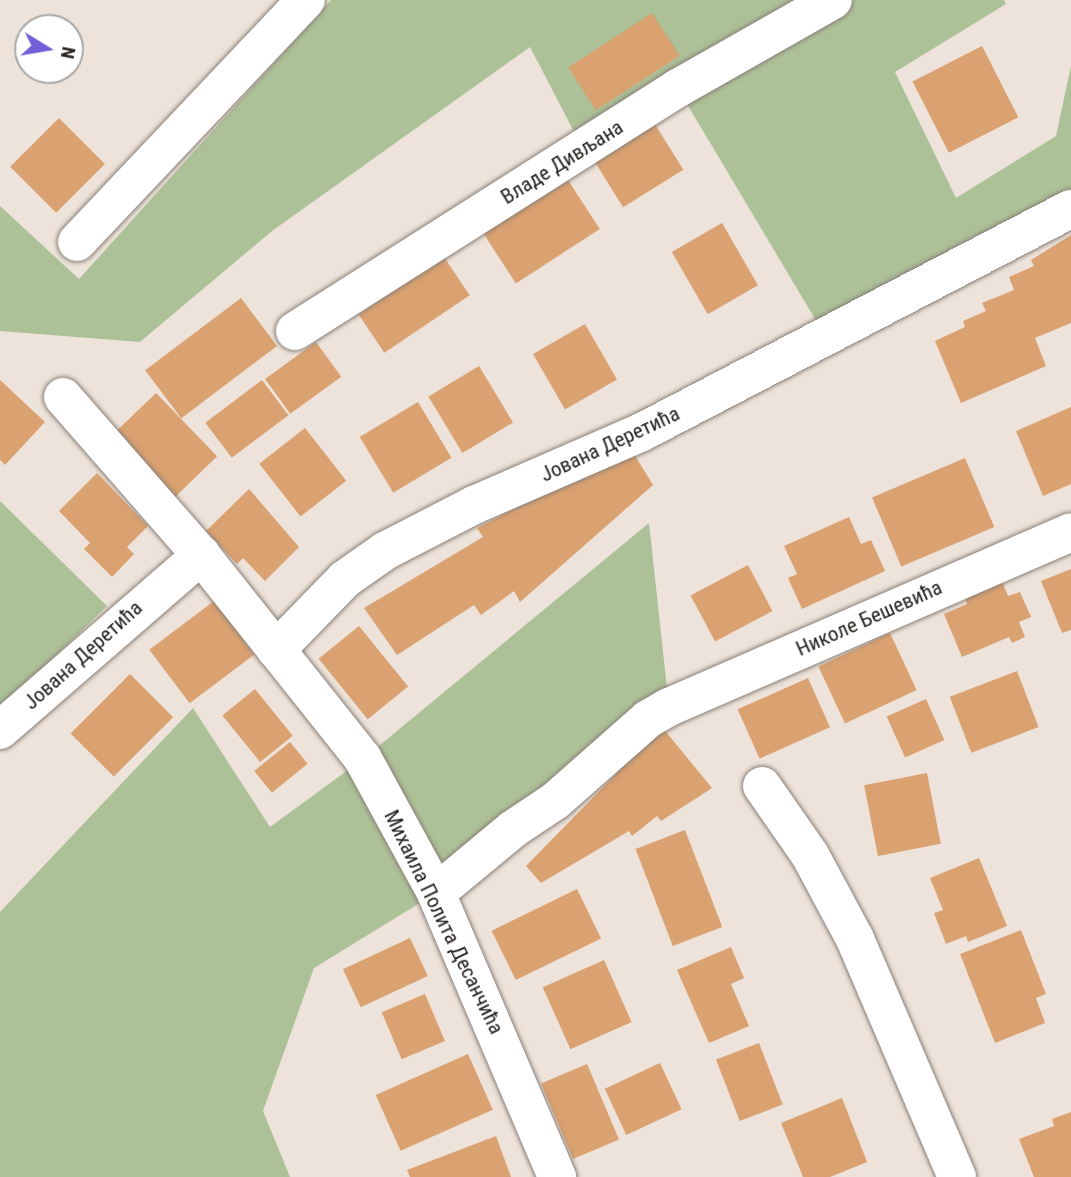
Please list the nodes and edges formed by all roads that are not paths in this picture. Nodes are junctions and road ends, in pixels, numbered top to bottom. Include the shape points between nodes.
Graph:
1 (306, 0) edge
2 (833, 0) edge
3 (1071, 209) edge
4 (77, 242) dead end
5 (295, 331) dead end
6 (63, 397) dead end
7 (1071, 532) edge
8 (201, 555) junction
9 (276, 650) junction
10 (0, 730) edge
11 (762, 786) dead end
12 (436, 893) junction
13 (557, 1177) edge
14 (957, 1177) edge

1 - 4 street
2 - 5 street, Владе Дивљана via 678,88
3 - 9 street, Јована Деретића via 654,426 474,505 385,551 345,579
6 - 8 street
7 - 12 street, Николе Бешевића via 669,707 648,719 555,801 513,829
8 - 9 street
8 - 10 street, Јована Деретића
9 - 12 street, Михаила Полита Десанчића via 363,759
11 - 14 street via 810,855 855,939
12 - 13 street, Михаила Полита Десанчића

